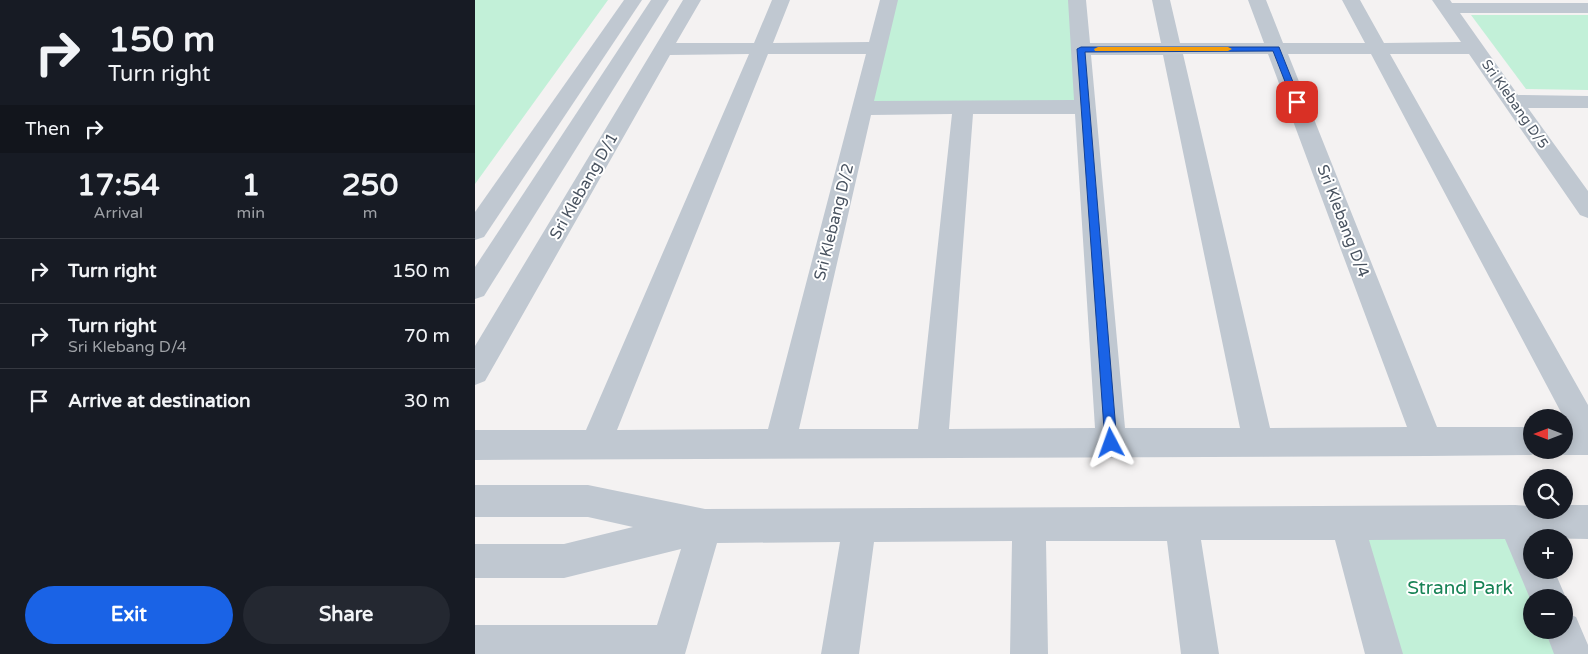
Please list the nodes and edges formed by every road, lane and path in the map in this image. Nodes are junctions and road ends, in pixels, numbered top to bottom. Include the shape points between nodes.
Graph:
1 (633, 0) edge
2 (660, 0) edge
3 (692, 0) edge
4 (781, 0) edge
5 (889, 0) edge
6 (1077, 0) edge
7 (1161, 0) edge
8 (1257, 0) edge
9 (1351, 0) edge
10 (1444, 4) edge
11 (1540, 4) edge
12 (1588, 8) edge
13 (877, 48) junction
14 (1475, 48) junction
15 (663, 49) junction
16 (760, 49) junction
17 (1081, 49) junction
18 (1173, 49) junction
19 (1276, 49) junction
20 (1378, 49) junction
21 (1512, 101) junction
22 (1588, 102) edge
23 (1086, 107) junction
24 (862, 108) junction
25 (963, 108) junction
26 (1588, 209) edge
27 (475, 231) edge
28 (475, 289) edge
29 (475, 372) edge
30 (1588, 434) edge
31 (1523, 441) edge
32 (1573, 441) edge
33 (1588, 441) edge
34 (1258, 442) junction
35 (1428, 442) junction
36 (1111, 443) junction
37 (595, 444) junction
38 (780, 444) junction
39 (932, 444) junction
40 (475, 445) edge
41 (475, 501) edge
42 (1515, 522) junction
43 (1588, 522) edge
44 (1347, 523) junction
45 (1182, 524) junction
46 (860, 525) junction
47 (1029, 525) junction
48 (705, 526) junction
49 (1523, 540) edge
50 (475, 561) edge
51 (1567, 639) edge
52 (477, 647) edge
53 (668, 649) edge
54 (840, 654) edge
55 (1029, 654) edge
56 (1200, 654) edge
57 (1384, 654) edge
58 (1573, 654) edge

1 - 27 street
2 - 28 street
3 - 15 street, Sri Klebang D/1
4 - 16 street
5 - 13 street, Sri Klebang D/2
6 - 17 street
7 - 18 street
8 - 19 street, Sri Klebang D/4
9 - 20 street
10 - 11 street
10 - 14 street, Sri Klebang D/5
11 - 12 street
13 - 16 street
13 - 24 street, Sri Klebang D/2
14 - 20 street
14 - 21 street, Sri Klebang D/5
15 - 16 street
15 - 29 street, Sri Klebang D/1
16 - 37 street
17 - 18 street
17 - 23 street
18 - 19 street
18 - 34 street
19 - 20 street
19 - 35 street, Sri Klebang D/4
20 - 30 street
21 - 22 street
21 - 26 street, Sri Klebang D/5
23 - 25 street
23 - 36 street
24 - 25 street
24 - 38 street, Sri Klebang D/2
25 - 39 street
31 - 35 street
32 - 33 street
34 - 35 street
34 - 36 street
36 - 39 street
37 - 38 street
37 - 40 street
38 - 39 street
41 - 48 street via 588,501
42 - 43 street
42 - 44 street
42 - 49 street
44 - 45 street
44 - 57 street
45 - 47 street
45 - 56 street
46 - 47 street
46 - 48 street
46 - 54 street
47 - 55 street
48 - 50 street via 564,561
48 - 53 street
51 - 58 street
52 - 53 street

